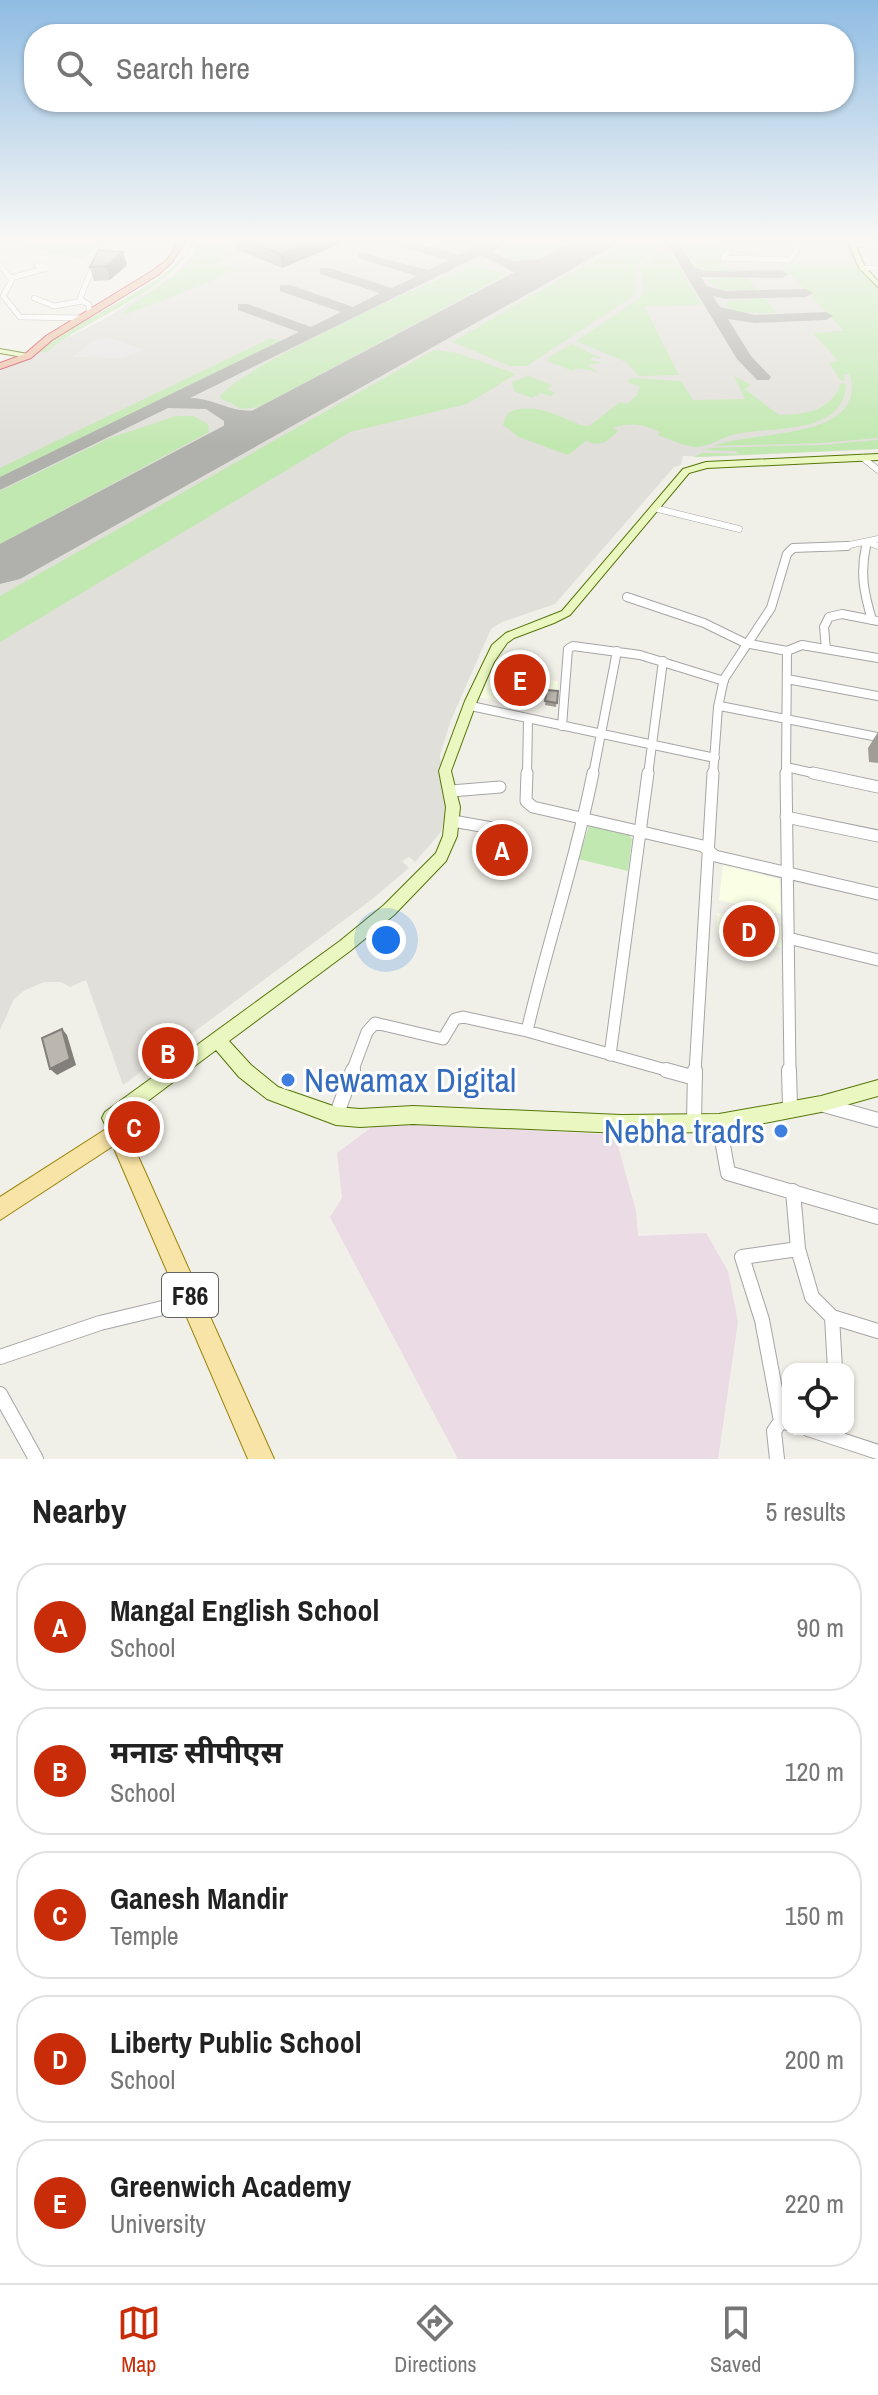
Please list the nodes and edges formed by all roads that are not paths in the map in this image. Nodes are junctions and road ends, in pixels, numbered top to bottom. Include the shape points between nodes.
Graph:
1 (11, 307) edge
2 (89, 307) edge
3 (99, 307) edge
4 (85, 316) junction
5 (15, 355) edge
6 (0, 366) edge
7 (878, 457) edge
8 (863, 458) junction
9 (878, 470) edge
10 (654, 508) junction
11 (739, 529) dead end
12 (878, 539) edge
13 (867, 542) junction
14 (878, 546) edge
15 (627, 597) dead end
16 (875, 620) edge
17 (745, 643) junction
18 (826, 649) junction
19 (617, 651) junction
20 (787, 651) junction
21 (878, 658) edge
22 (663, 661) junction
23 (787, 679) junction
24 (724, 681) junction
25 (878, 696) edge
26 (471, 706) junction
27 (720, 706) junction
28 (787, 719) junction
29 (528, 721) junction
30 (562, 726) junction
31 (602, 736) junction
32 (878, 737) edge
33 (652, 746) junction
34 (715, 758) junction
35 (786, 767) junction
36 (500, 787) dead end
37 (878, 787) edge
38 (451, 791) junction
39 (786, 817) junction
40 (584, 820) junction
41 (453, 821) junction
42 (503, 830) dead end
43 (642, 831) junction
44 (878, 836) edge
45 (708, 851) junction
46 (787, 873) junction
47 (878, 894) edge
48 (788, 938) junction
49 (878, 960) edge
50 (527, 1031) junction
51 (219, 1041) junction
52 (610, 1055) junction
53 (695, 1078) junction
54 (878, 1088) edge
55 (821, 1104) junction
56 (790, 1108) junction
57 (336, 1116) junction
58 (878, 1120) edge
59 (694, 1122) junction
60 (719, 1123) junction
61 (117, 1132) junction
62 (793, 1191) junction
63 (0, 1209) edge
64 (878, 1217) edge
65 (798, 1249) junction
66 (192, 1301) junction
67 (832, 1317) junction
68 (878, 1331) edge
69 (0, 1357) edge
70 (835, 1363) edge
71 (0, 1394) edge
72 (782, 1409) edge
73 (782, 1424) edge
74 (840, 1435) edge
75 (878, 1452) edge
76 (36, 1459) edge
77 (261, 1459) edge
78 (777, 1459) edge

1 - 4 street via 26,319
2 - 4 street
3 - 4 highway
4 - 5 highway
5 - 6 highway
7 - 8 main road
8 - 9 street
8 - 10 main road via 700,466 686,471
10 - 11 street
10 - 26 main road via 566,613 514,634 495,648
12 - 13 street
13 - 14 street
13 - 16 street via 862,587
13 - 17 street via 793,548 775,581 769,610
15 - 17 street
16 - 18 street via 837,614 827,618
17 - 20 street
17 - 24 street
18 - 20 street via 802,645
18 - 21 street
19 - 22 street
19 - 30 street via 580,645 568,649
19 - 31 street
20 - 23 street
22 - 24 street
22 - 33 street
23 - 25 street
23 - 28 street
24 - 27 street
26 - 29 street
26 - 38 main road via 445,771
27 - 28 street
27 - 34 street
28 - 32 street
28 - 35 street
29 - 30 street
29 - 40 street via 526,801
30 - 31 street
31 - 33 street
31 - 40 street
33 - 34 street
33 - 43 street
34 - 45 street
35 - 37 street
35 - 39 street
36 - 38 street
38 - 41 main road
39 - 44 street
39 - 46 street
40 - 43 street
40 - 50 street
41 - 42 street
41 - 51 main road via 441,857 389,910
43 - 45 street
43 - 52 street
45 - 46 street
45 - 53 street
46 - 47 street
46 - 48 street
48 - 49 street
48 - 56 street
50 - 52 street
50 - 57 street via 463,1017 455,1019 443,1039 375,1023
51 - 57 main road via 273,1093
51 - 61 main road via 111,1118
52 - 53 street
53 - 59 street
54 - 55 main road
55 - 56 main road
55 - 58 street
56 - 60 main road
57 - 59 main road
59 - 60 main road
60 - 62 street via 728,1173
61 - 63 main road
61 - 66 main road, F86
62 - 64 street
62 - 65 street
65 - 67 street via 813,1301
65 - 72 street via 742,1257
66 - 69 street via 100,1323
66 - 77 main road, F86
67 - 68 street
67 - 70 street
71 - 76 street
73 - 78 street via 774,1431
74 - 75 street

